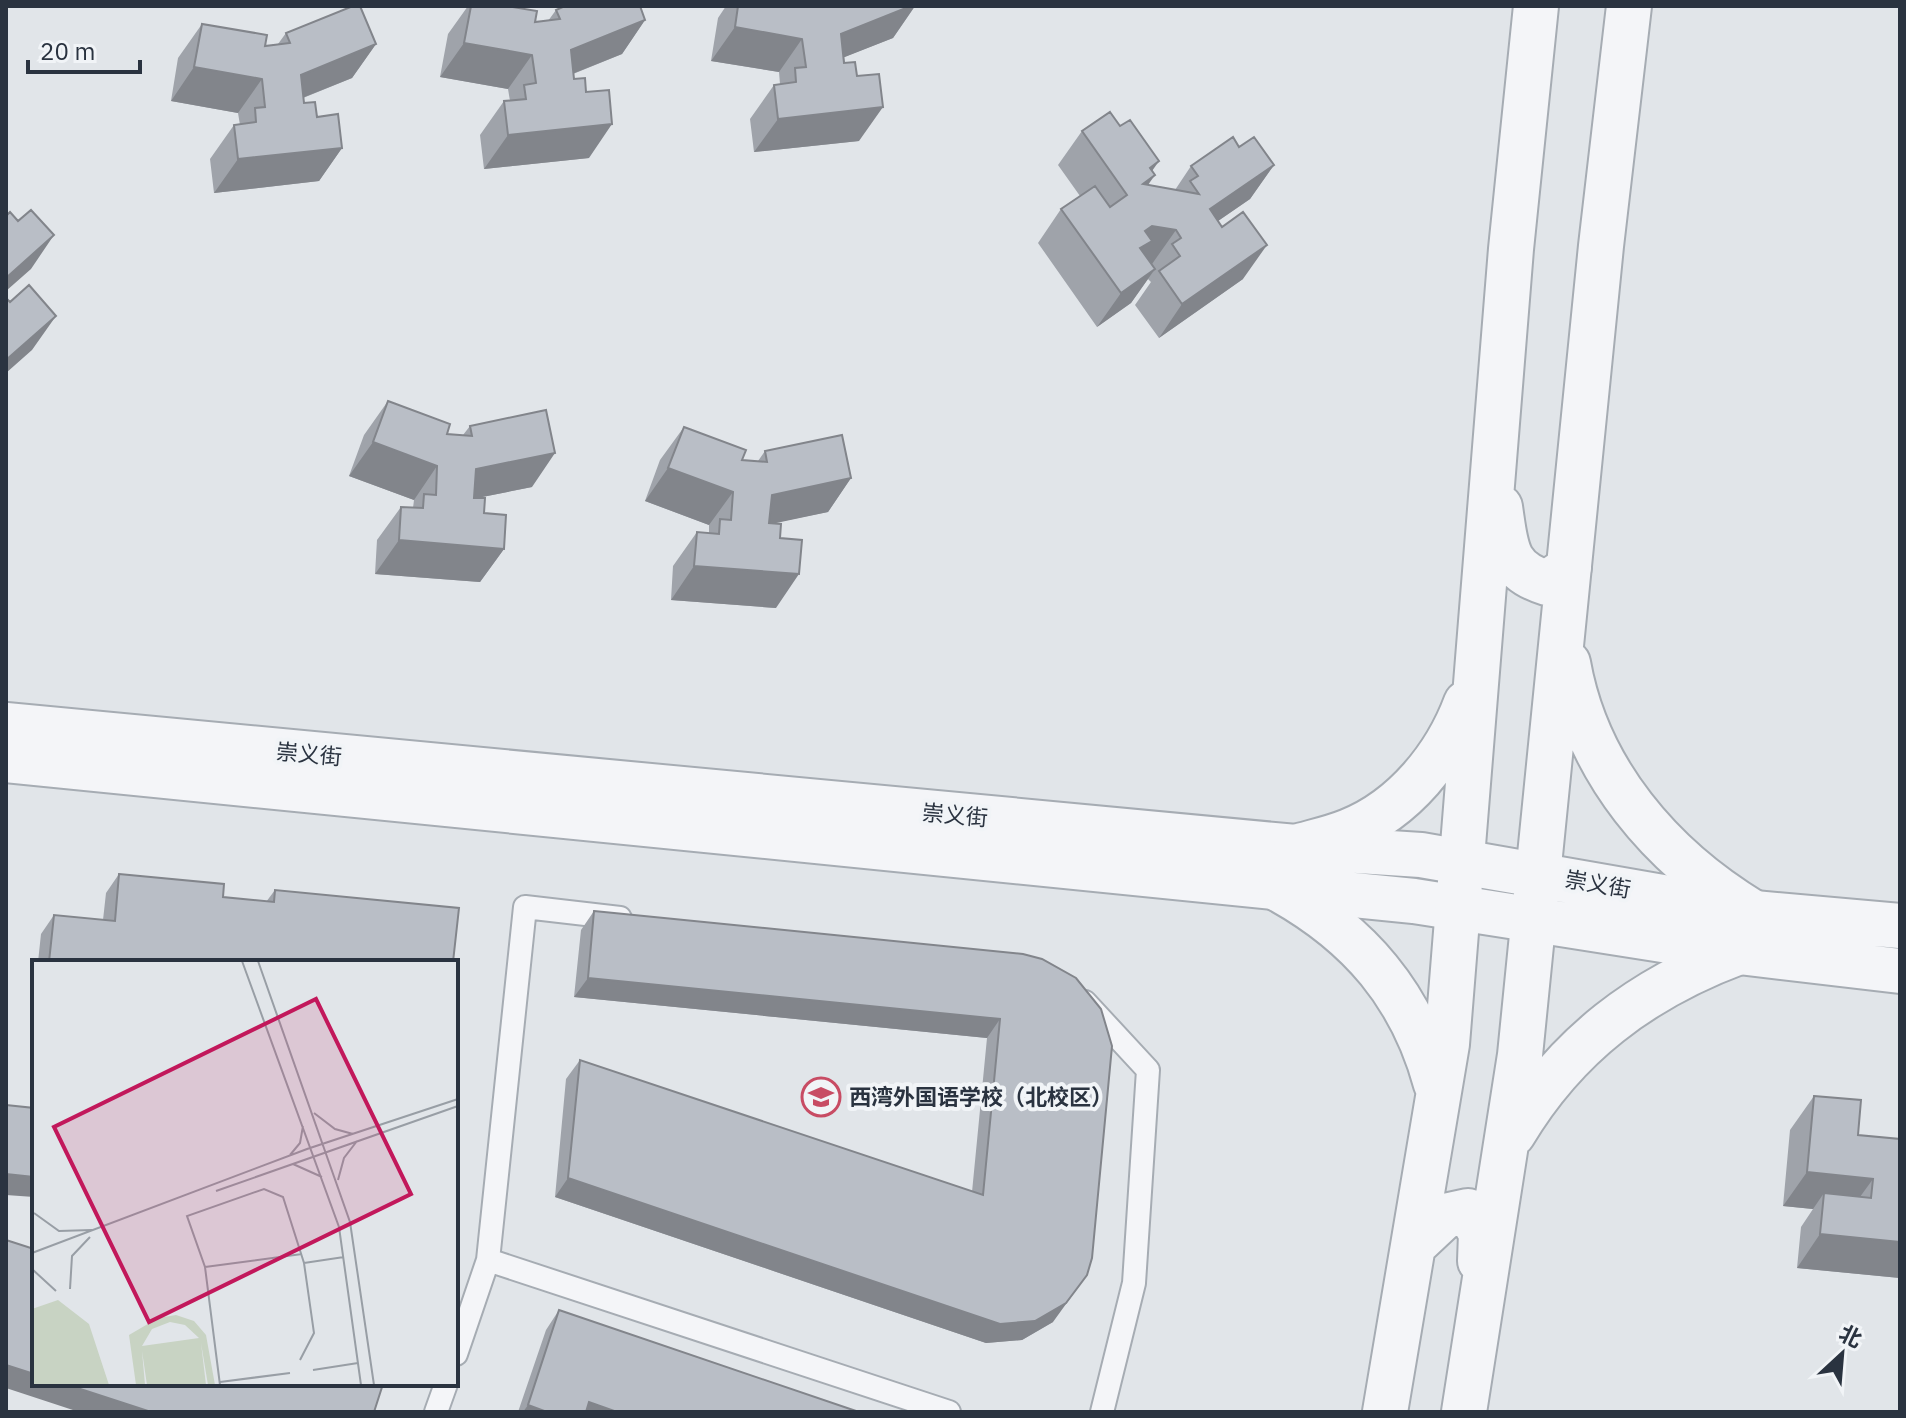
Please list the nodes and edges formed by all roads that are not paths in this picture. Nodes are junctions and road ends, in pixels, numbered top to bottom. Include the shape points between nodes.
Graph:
1 (1536, 6) edge
2 (1629, 6) edge
3 (1494, 465) junction
4 (1569, 568) junction
5 (1563, 630) junction
6 (1480, 634) junction
7 (6, 725) edge
8 (6, 760) edge
9 (1296, 847) junction
10 (1462, 862) junction
11 (1538, 874) junction
12 (1280, 890) junction
13 (1458, 908) junction
14 (1534, 919) junction
15 (650, 921) edge
16 (1900, 926) edge
17 (1746, 932) junction
18 (1900, 971) edge
19 (1066, 980) edge
20 (1438, 1094) junction
21 (1506, 1147) junction
22 (1413, 1246) junction
23 (488, 1260) junction
24 (1478, 1323) junction
25 (458, 1348) edge
26 (445, 1386) edge
27 (436, 1412) edge
28 (949, 1412) edge
29 (1102, 1412) edge
30 (1385, 1412) edge
31 (1464, 1412) edge

1 - 3 street
2 - 4 street
3 - 4 street via 1506,548 1524,576 1547,583
3 - 6 street
4 - 5 street
5 - 11 street
5 - 17 street via 1584,719 1612,778 1667,848 1722,894
6 - 9 street via 1458,725 1433,765 1400,799 1351,830
6 - 10 street
7 - 9 street, 崇义街
8 - 12 street
9 - 10 street, 崇义街
10 - 11 street, 崇义街
10 - 13 street
11 - 14 street
11 - 17 street, 崇义街
12 - 13 street
12 - 20 street via 1336,926 1383,973 1418,1030
13 - 14 street
13 - 20 street
14 - 17 street
14 - 21 street
15 - 23 lane via 525,907
16 - 17 street, 崇义街
17 - 18 street
17 - 21 street via 1616,1015 1553,1075
19 - 29 lane via 1148,1070 1134,1283
20 - 22 street
21 - 24 street
22 - 24 street via 1445,1216 1468,1211 1481,1233
22 - 30 street
23 - 25 lane
23 - 28 lane
24 - 31 street
26 - 27 lane

